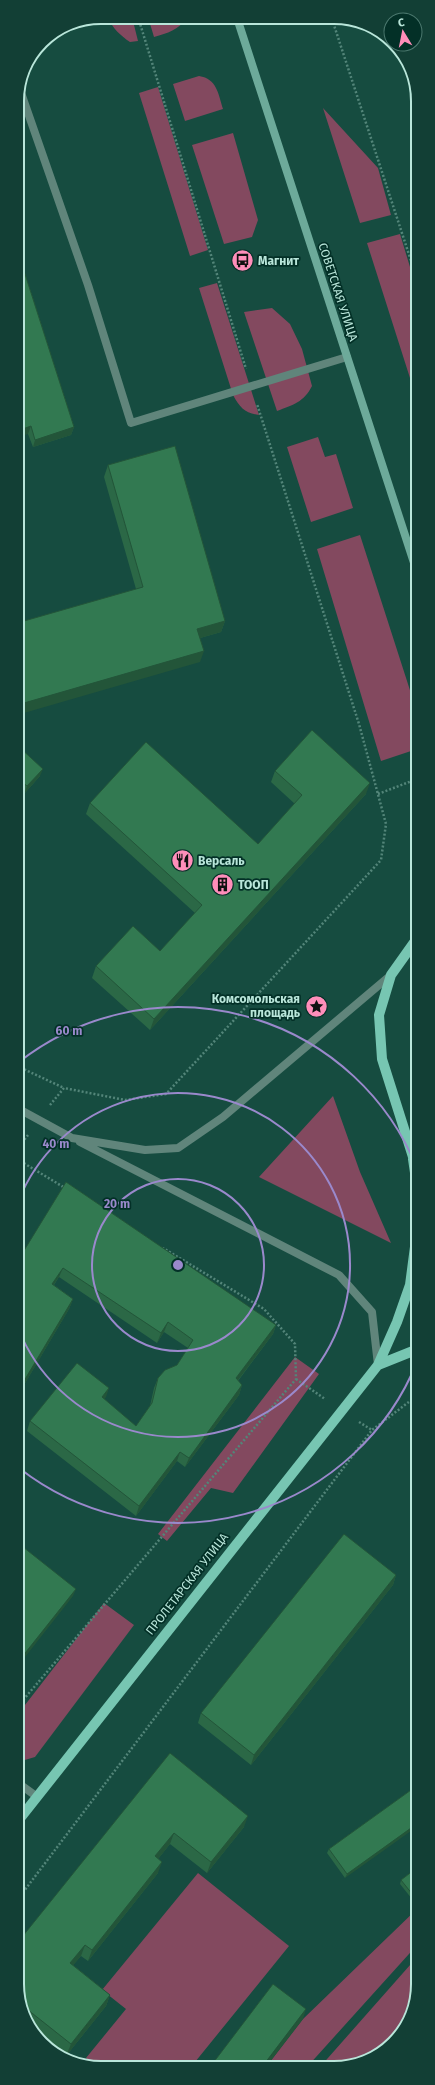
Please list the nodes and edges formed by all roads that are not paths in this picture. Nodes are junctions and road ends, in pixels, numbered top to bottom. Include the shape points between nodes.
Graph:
1 (239, 24) edge
2 (24, 101) edge
3 (347, 357) junction
4 (411, 554) edge
5 (411, 947) edge
6 (391, 975) junction
7 (24, 1111) edge
8 (72, 1138) junction
9 (411, 1149) edge
10 (411, 1277) edge
11 (411, 1352) edge
12 (378, 1365) junction
13 (24, 1787) edge
14 (36, 1796) junction
15 (24, 1813) edge

1 - 3 main road, СОВЕТСКАЯ УЛИЦА
2 - 3 street via 88,285 131,423
3 - 4 main road, СОВЕТСКАЯ УЛИЦА
5 - 6 main road
6 - 8 street via 223,1117 178,1148 145,1150
6 - 9 main road via 379,1015 382,1059
7 - 8 street
8 - 12 street via 339,1276 372,1312
10 - 12 main road, ПРОЛЕТАРСКАЯ УЛИЦА via 397,1322
11 - 12 main road
12 - 14 main road, ПРОЛЕТАРСКАЯ УЛИЦА
13 - 14 street
14 - 15 main road, ПРОЛЕТАРСКАЯ УЛИЦА

